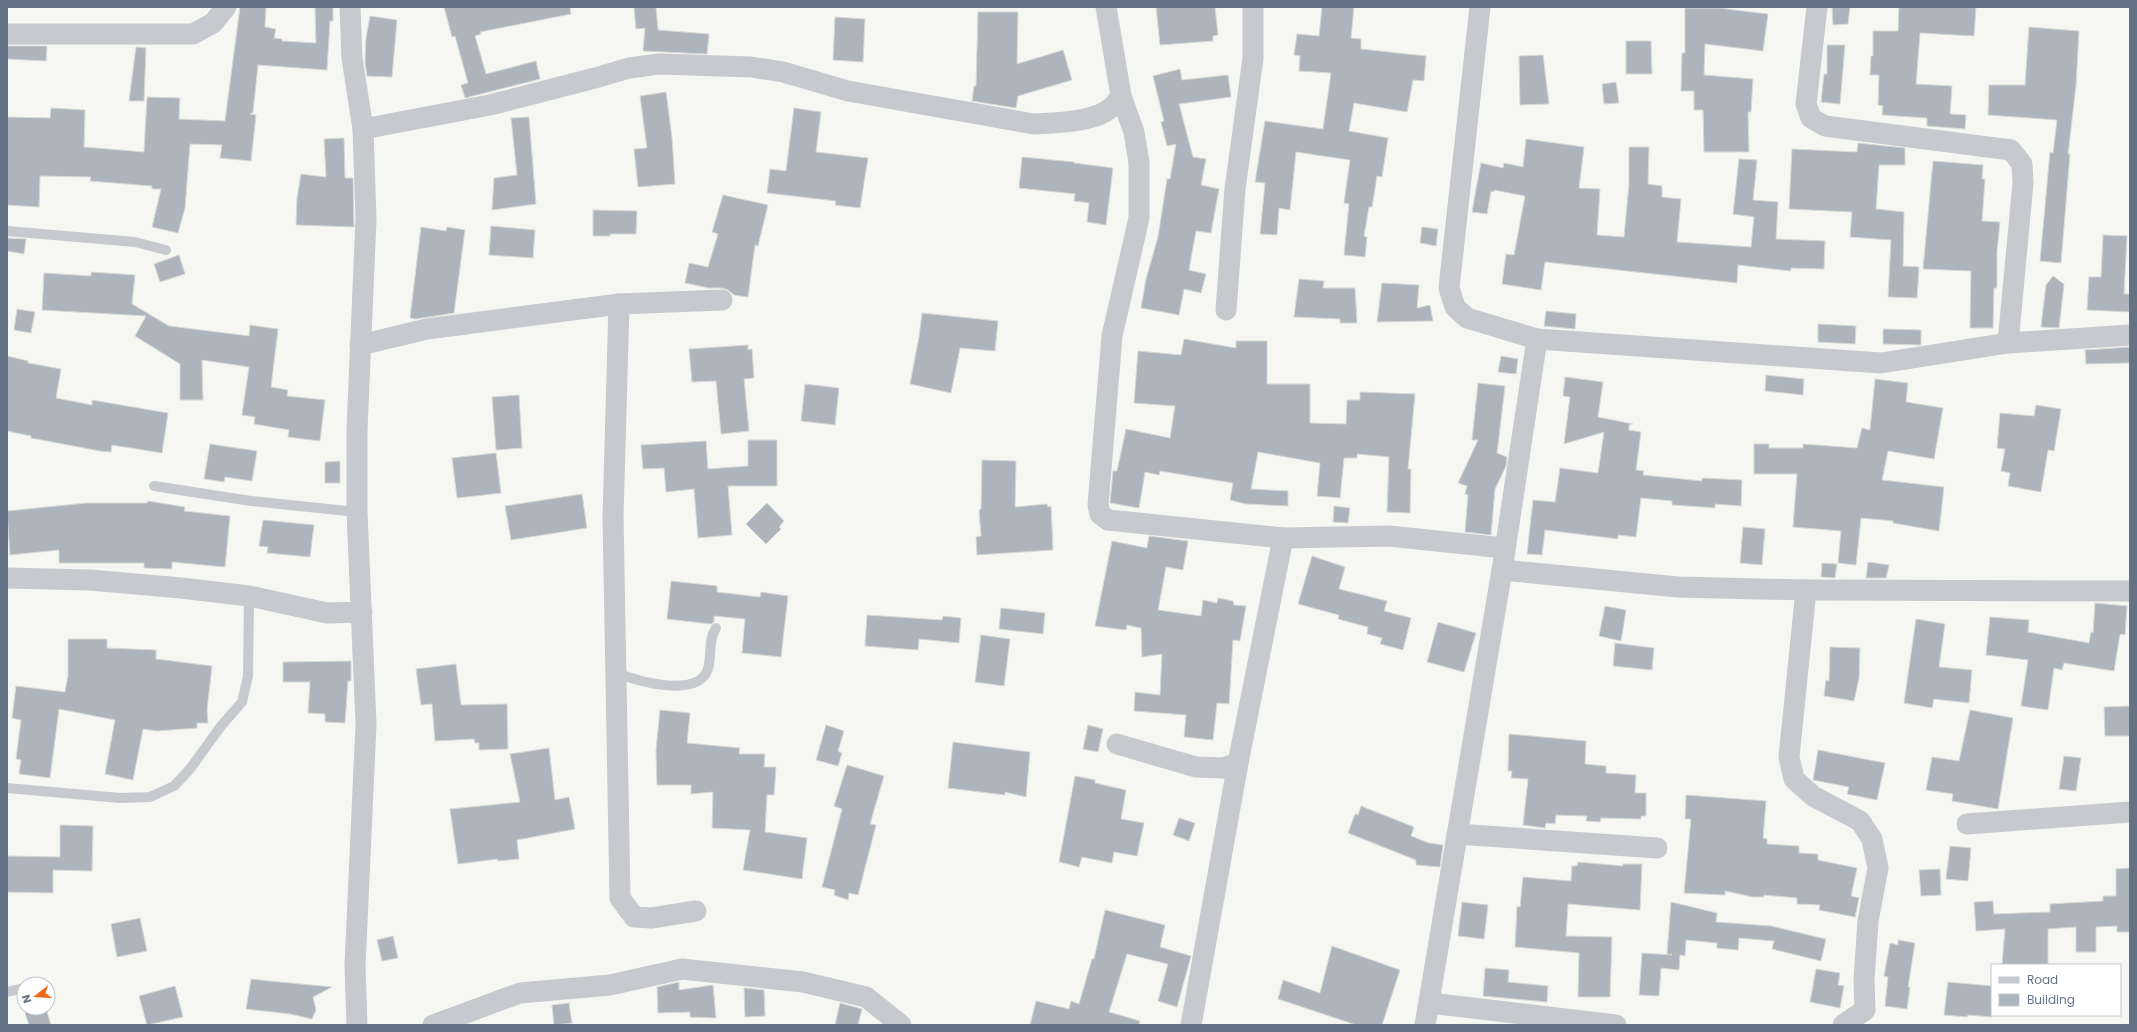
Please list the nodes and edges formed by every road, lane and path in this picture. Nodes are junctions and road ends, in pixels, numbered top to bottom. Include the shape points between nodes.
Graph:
1 (226, 7) edge
2 (350, 7) edge
3 (1106, 7) edge
4 (1253, 7) edge
5 (1480, 7) edge
6 (1816, 7) edge
7 (7, 34) edge
8 (1121, 96) junction
9 (363, 129) junction
10 (7, 231) edge
11 (166, 250) dead end
12 (722, 300) dead end
13 (619, 304) junction
14 (1226, 310) dead end
15 (2130, 335) edge
16 (1537, 339) junction
17 (2008, 343) junction
18 (360, 345) junction
19 (154, 486) dead end
20 (357, 512) junction
21 (1283, 538) junction
22 (1504, 548) junction
23 (1502, 570) junction
24 (7, 578) edge
25 (1806, 590) junction
26 (2130, 592) edge
27 (249, 596) junction
28 (362, 612) junction
29 (716, 628) dead end
30 (615, 672) junction
31 (1117, 744) dead end
32 (1238, 764) junction
33 (7, 788) edge
34 (2130, 812) edge
35 (1967, 824) dead end
36 (1458, 834) junction
37 (1657, 848) dead end
38 (696, 911) dead end
39 (1430, 1003) junction
40 (357, 1025) edge
41 (433, 1025) edge
42 (901, 1025) edge
43 (1191, 1025) edge
44 (1425, 1025) edge
45 (1616, 1025) edge
46 (1843, 1025) edge

1 - 7 street via 213,23 193,34
2 - 9 street via 352,58
3 - 8 street
4 - 14 street via 1253,58 1235,189
5 - 16 street via 1449,288 1455,308 1468,318
6 - 17 street via 1806,104 1811,118 1825,126 2011,150 2022,164 2023,184
8 - 9 street via 1105,112 1094,116 1034,124 848,91 783,72 751,67 659,64 629,68 490,105
8 - 21 street via 1134,132 1139,163 1139,218 1112,336 1098,505 1100,514 1108,520
9 - 18 street via 366,219
10 - 11 lane via 135,242
12 - 13 street
13 - 18 street via 427,329
13 - 30 street via 613,517
15 - 17 street
16 - 17 street via 1880,363
16 - 22 street
18 - 20 street
19 - 20 lane via 251,501
20 - 28 street
21 - 22 street via 1389,536
21 - 32 street
22 - 23 street
23 - 25 street via 1678,587
23 - 36 street
24 - 27 street via 90,580
25 - 26 street
25 - 46 street via 1789,757 1794,779 1813,796 1860,821 1872,839 1878,868 1868,921 1864,980 1865,1010
27 - 28 street via 327,613
27 - 33 lane via 248,676 242,702 174,786 150,797 120,798
28 - 40 street via 366,724 355,966
29 - 30 lane via 711,635 707,670 700,681 688,686 654,683 632,679
30 - 38 street via 620,898 634,917 651,918
31 - 32 street via 1196,767 1223,768
32 - 43 street
34 - 35 street
36 - 37 street
36 - 39 street
39 - 44 street
39 - 45 street
41 - 42 street via 520,993 610,985 682,969 804,982 866,998

